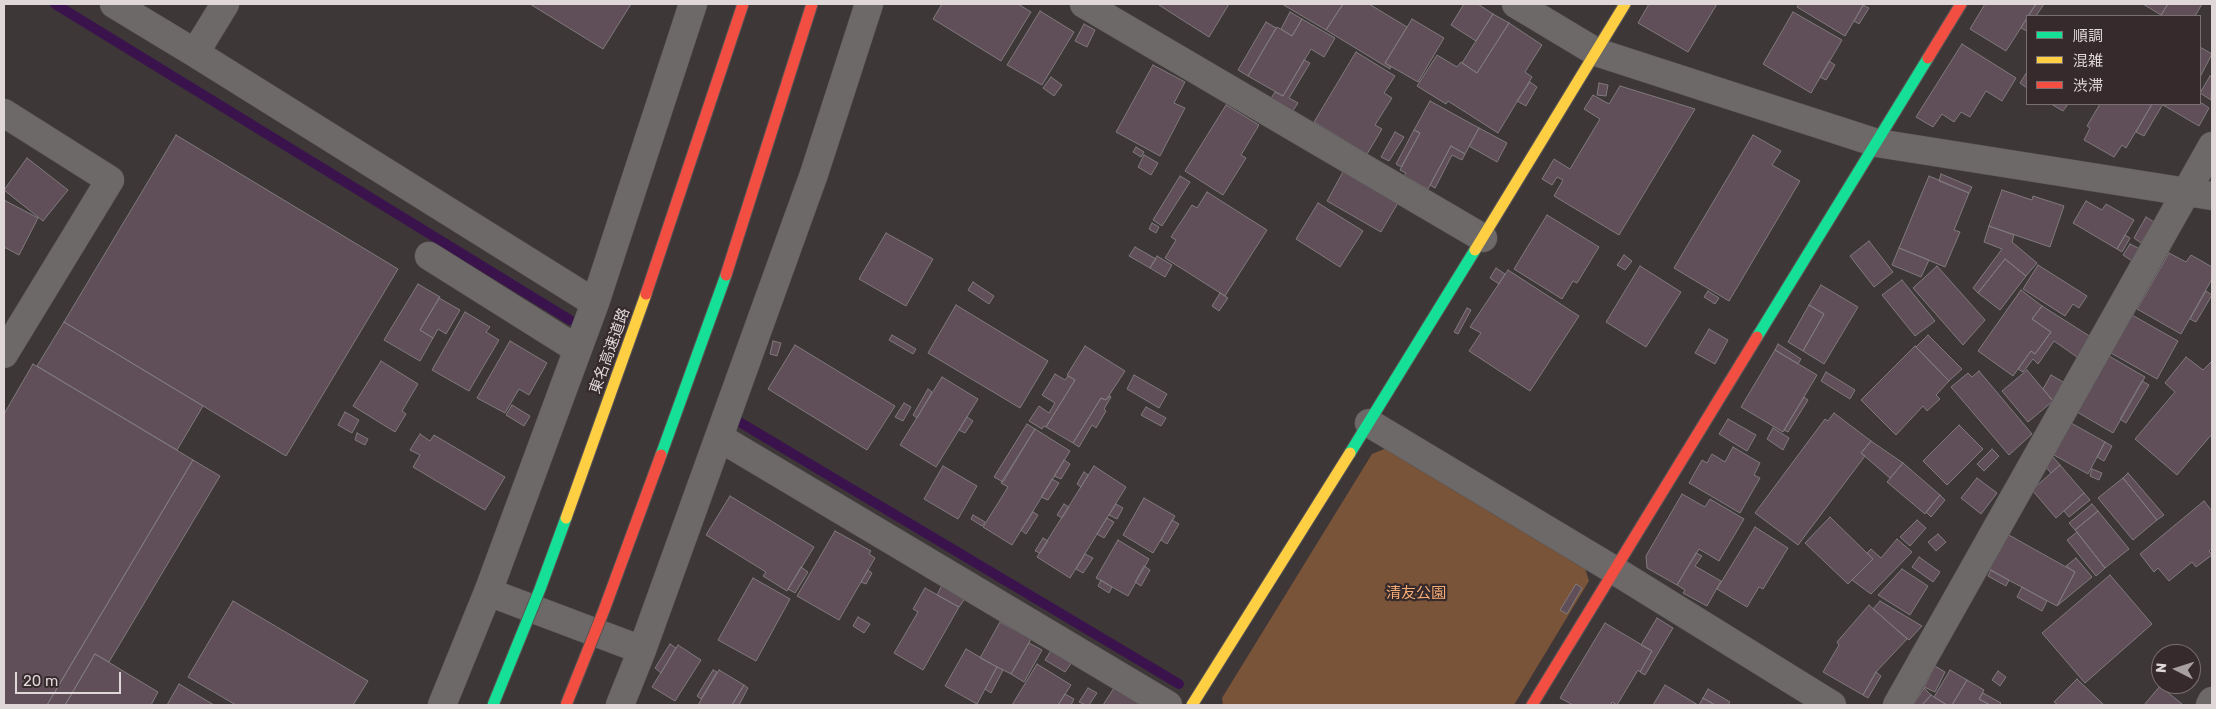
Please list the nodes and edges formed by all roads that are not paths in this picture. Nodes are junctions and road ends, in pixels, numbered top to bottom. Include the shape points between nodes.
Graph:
1 (114, 4) edge
2 (225, 4) edge
3 (693, 4) edge
4 (743, 4) edge
5 (812, 4) edge
6 (869, 4) edge
7 (1084, 4) edge
8 (1516, 4) edge
9 (1625, 4) edge
10 (1961, 4) edge
11 (1596, 52) junction
12 (196, 53) junction
13 (4, 113) edge
14 (1877, 143) junction
15 (2212, 146) edge
16 (2185, 191) junction
17 (2212, 196) edge
18 (1483, 238) junction
19 (429, 256) dead end
20 (595, 303) junction
21 (577, 349) junction
22 (4, 354) edge
23 (1369, 424) junction
24 (720, 438) junction
25 (1614, 570) junction
26 (488, 592) junction
27 (642, 650) junction
28 (2212, 701) edge
29 (442, 705) edge
30 (493, 705) edge
31 (566, 705) edge
32 (620, 705) edge
33 (1168, 705) edge
34 (1192, 705) edge
35 (1532, 705) edge
36 (1832, 705) edge
37 (1897, 705) edge
38 (2210, 705) edge

1 - 12 street
2 - 12 street
3 - 20 street
4 - 30 main road, 東名高速道路, bridge via 652,278 540,589
5 - 31 main road, bridge via 718,301
6 - 24 street via 814,174
7 - 18 street
8 - 11 street
9 - 11 main road
10 - 14 main road
11 - 14 street
11 - 18 main road
12 - 20 street
13 - 22 street via 110,180
14 - 16 street
14 - 25 main road
15 - 16 street
16 - 17 street
16 - 37 street
18 - 23 main road
19 - 21 street
20 - 21 street
21 - 26 street
23 - 25 street
23 - 34 main road
24 - 27 street
24 - 33 street
25 - 35 main road
25 - 36 street
26 - 27 street
26 - 29 street
27 - 32 street
28 - 38 street

